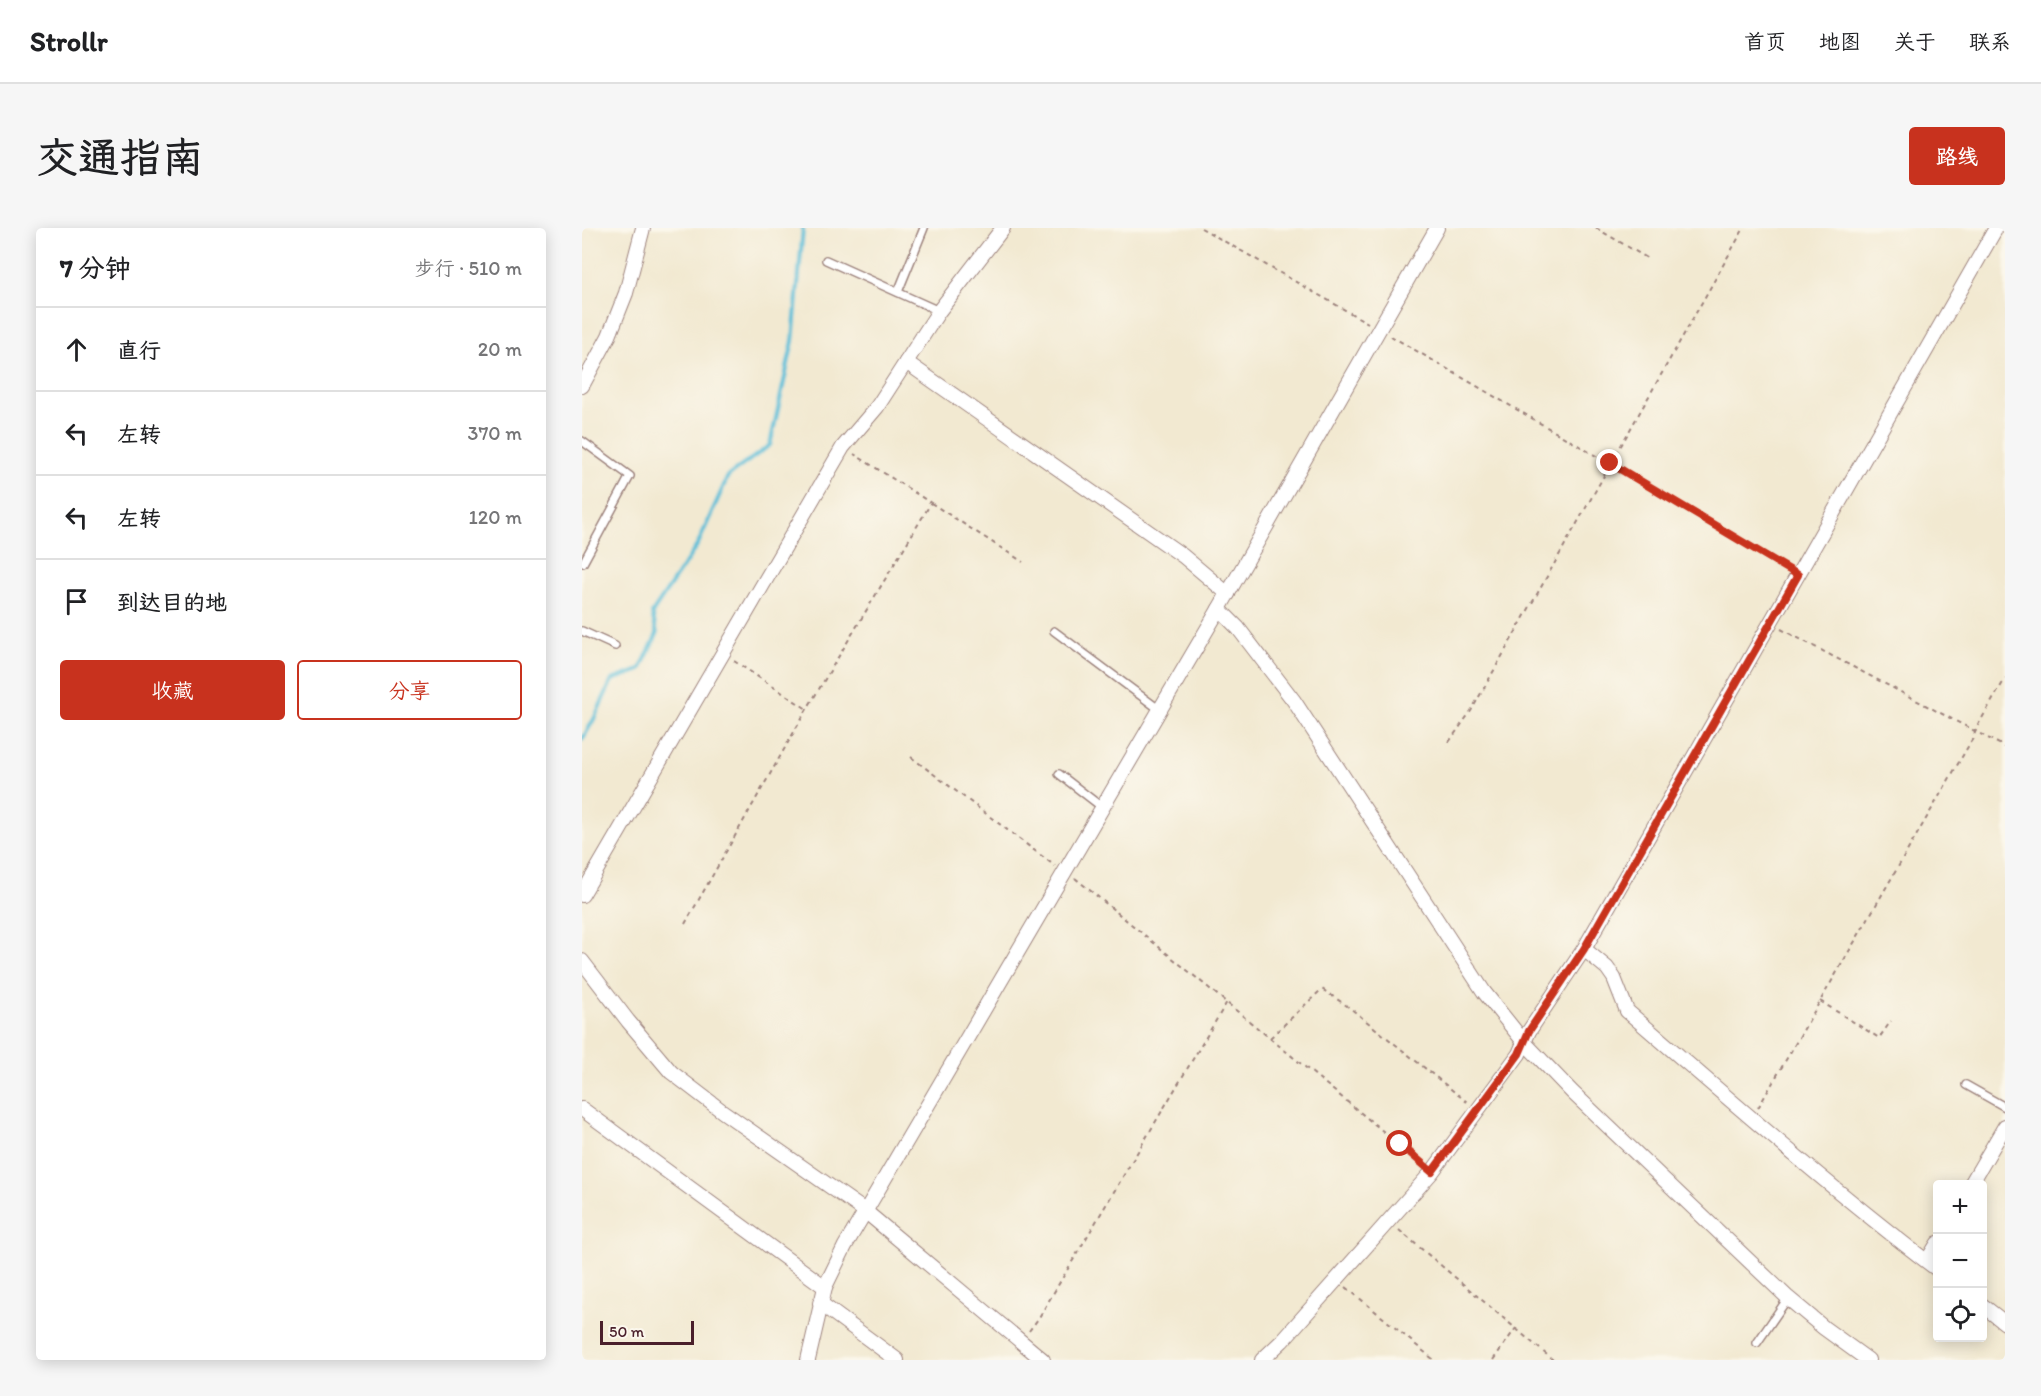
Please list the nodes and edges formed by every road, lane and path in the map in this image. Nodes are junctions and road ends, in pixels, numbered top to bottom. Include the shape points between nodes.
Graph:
1 (643, 228) edge
2 (924, 228) edge
3 (1003, 228) edge
4 (1201, 228) edge
5 (1437, 228) edge
6 (1596, 228) edge
7 (1744, 228) edge
8 (1996, 228) edge
9 (1647, 258) dead end
10 (826, 260) dead end
11 (898, 292) junction
12 (939, 311) junction
13 (1380, 329) junction
14 (906, 362) junction
15 (582, 386) edge
16 (582, 441) edge
17 (843, 447) junction
18 (1610, 463) junction
19 (931, 503) junction
20 (1023, 562) dead end
21 (583, 563) edge
22 (1798, 575) junction
23 (1228, 594) junction
24 (1219, 609) junction
25 (1771, 623) junction
26 (582, 631) edge
27 (1054, 631) dead end
28 (615, 646) dead end
29 (723, 654) junction
30 (2005, 679) edge
31 (807, 709) junction
32 (1161, 710) junction
33 (1976, 732) junction
34 (1449, 742) dead end
35 (2005, 747) edge
36 (911, 757) dead end
37 (1059, 774) dead end
38 (1103, 808) junction
39 (1065, 873) junction
40 (582, 895) edge
41 (685, 924) dead end
42 (1580, 954) junction
43 (582, 961) edge
44 (1820, 1001) junction
45 (1227, 1002) junction
46 (1891, 1021) dead end
47 (1270, 1038) junction
48 (1524, 1042) junction
49 (1966, 1085) dead end
50 (2005, 1107) edge
51 (582, 1109) edge
52 (1477, 1111) junction
53 (1752, 1119) junction
54 (2005, 1126) edge
55 (1432, 1172) junction
56 (1974, 1180) edge
57 (863, 1214) junction
58 (1388, 1221) junction
59 (1932, 1266) edge
60 (1337, 1280) junction
61 (825, 1287) junction
62 (1788, 1298) junction
63 (820, 1303) junction
64 (1987, 1308) edge
65 (2005, 1323) edge
66 (1516, 1328) junction
67 (1021, 1341) junction
68 (1757, 1343) dead end
69 (808, 1360) edge
70 (897, 1360) edge
71 (1043, 1360) edge
72 (1262, 1360) edge
73 (1434, 1360) edge
74 (1493, 1360) edge
75 (1553, 1360) edge
76 (1868, 1360) edge

1 - 15 street via 626,293 609,336
2 - 11 lane
3 - 12 street
4 - 13 path
5 - 13 street
6 - 9 path
7 - 18 path
8 - 22 street
10 - 11 lane
11 - 12 lane
12 - 14 street
13 - 18 path
13 - 23 street
14 - 17 street via 877,407
14 - 23 street via 1183,556
16 - 21 lane via 630,476
17 - 19 path
17 - 29 street
18 - 22 path
18 - 34 path via 1471,711
19 - 20 path
19 - 31 path
22 - 25 street
23 - 24 street
24 - 32 street
24 - 48 street via 1294,701 1484,992
25 - 33 path
25 - 42 street
26 - 28 lane
27 - 32 lane
29 - 31 path
29 - 40 street
30 - 33 path
31 - 41 path
32 - 38 street
33 - 35 path
33 - 44 path
36 - 39 path
37 - 38 lane
38 - 39 street
39 - 45 path via 1075,877
39 - 57 street
42 - 48 street
42 - 53 street via 1607,968 1627,1011
43 - 57 street via 671,1072
44 - 46 path via 1880,1038
44 - 53 path
45 - 47 path
45 - 67 path via 1038,1319
47 - 52 path via 1322,989
47 - 55 path
48 - 52 street
48 - 62 street
49 - 50 lane
51 - 61 street
52 - 55 street
53 - 59 street
54 - 56 street
55 - 58 street
57 - 61 street
57 - 67 street
58 - 60 street
58 - 66 path
60 - 72 street
60 - 73 path
61 - 63 street
62 - 68 lane
62 - 76 street
63 - 69 street
63 - 70 street
64 - 65 street
66 - 74 path
66 - 75 path
67 - 71 street

